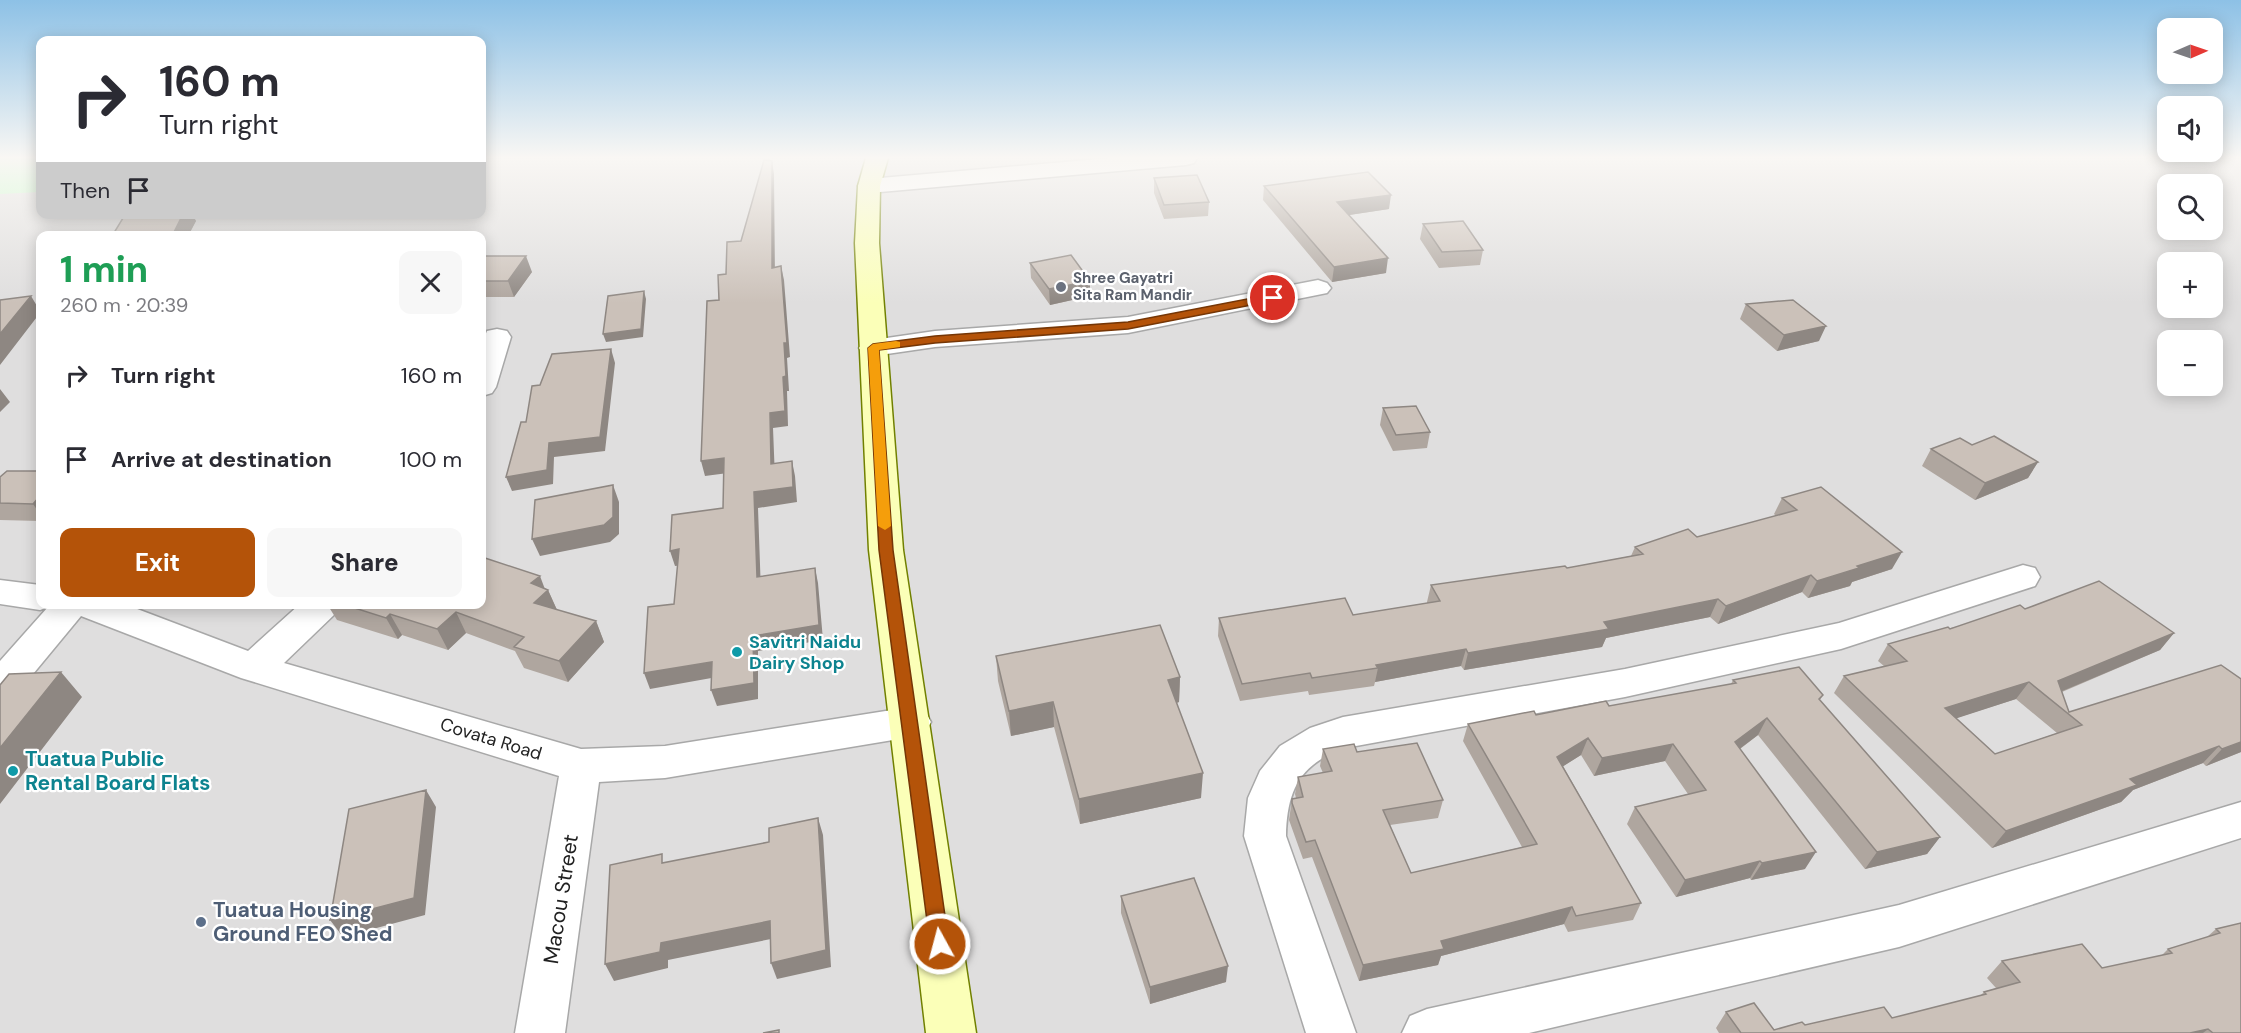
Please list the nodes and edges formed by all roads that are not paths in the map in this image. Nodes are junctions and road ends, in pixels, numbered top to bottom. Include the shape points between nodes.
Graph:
1 (870, 206) edge
2 (1318, 288) dead end
3 (497, 337) dead end
4 (873, 348) junction
5 (486, 374) edge
6 (2023, 577) dead end
7 (0, 592) edge
8 (36, 596) edge
9 (67, 609) edge
10 (99, 609) edge
11 (318, 609) edge
12 (254, 668) junction
13 (0, 687) edge
14 (911, 722) junction
15 (581, 766) junction
16 (2241, 820) edge
17 (540, 1033) edge
18 (951, 1033) edge
19 (1331, 1033) edge
20 (1426, 1033) edge

1 - 4 main road via 867,243
2 - 4 street via 1128,326 935,339
3 - 5 street
4 - 14 main road via 886,550
6 - 19 street via 1841,636 1625,683 1343,733 1306,748 1286,765 1272,786 1265,836
7 - 8 street
9 - 13 street
10 - 12 street, Covata Road
11 - 12 street
12 - 15 street, Covata Road
14 - 15 street, Covata Road via 665,762
14 - 18 main road
15 - 17 street, Macou Street
16 - 20 street via 1899,926

